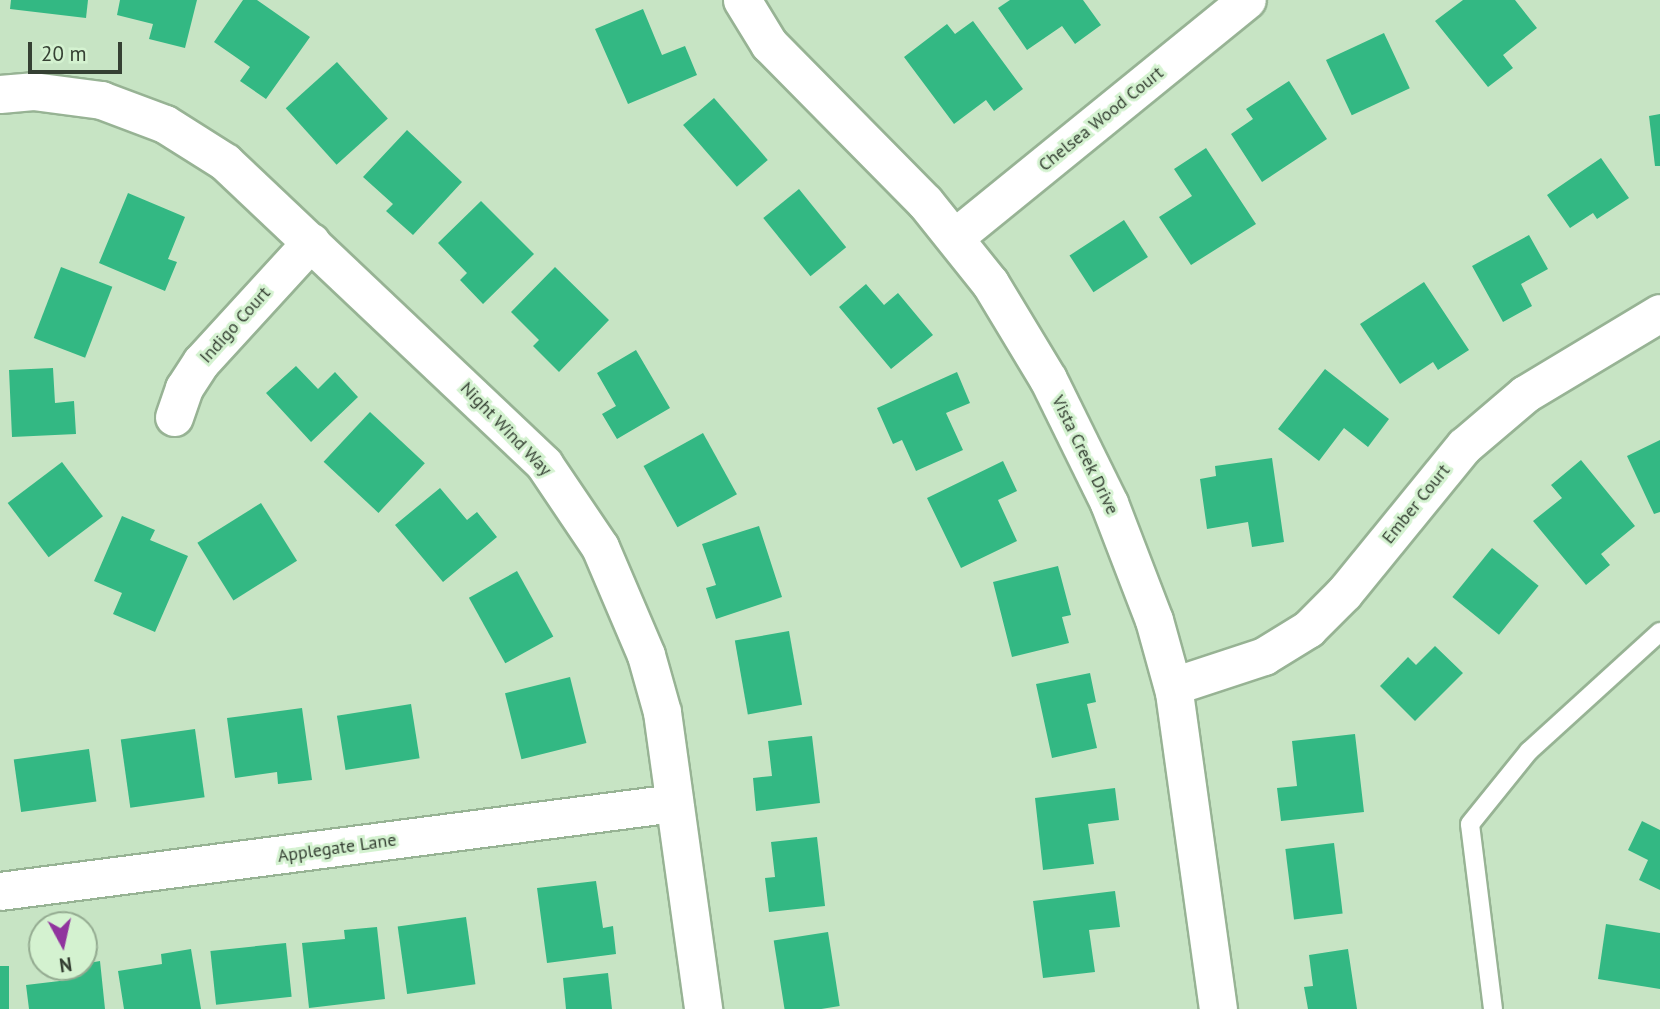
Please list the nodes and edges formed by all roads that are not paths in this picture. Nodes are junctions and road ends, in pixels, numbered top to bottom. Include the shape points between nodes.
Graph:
1 (742, 0) edge
2 (1247, 0) edge
3 (0, 94) edge
4 (955, 237) junction
5 (311, 242) junction
6 (1660, 313) edge
7 (174, 417) dead end
8 (1660, 632) edge
9 (1173, 686) junction
10 (674, 803) junction
11 (0, 891) edge
12 (703, 1009) edge
13 (1218, 1009) edge
14 (1493, 1009) edge

1 - 4 street, Vista Creek Drive via 769,44
2 - 4 street, Chelsea Wood Court
3 - 5 street, Night Wind Way via 66,94 101,100 165,124 225,162
4 - 9 street, Vista Creek Drive via 1008,310 1072,426 1124,535
5 - 7 street, Indigo Court via 208,352 184,388
5 - 10 street, Night Wind Way via 512,430 574,504 624,595 646,655 662,712
6 - 9 street, Ember Court via 1525,394 1464,446 1344,593 1308,629 1254,660
8 - 14 lane via 1529,751 1470,824
9 - 13 street, Vista Creek Drive
10 - 11 street, Applegate Lane
10 - 12 street, Night Wind Way

